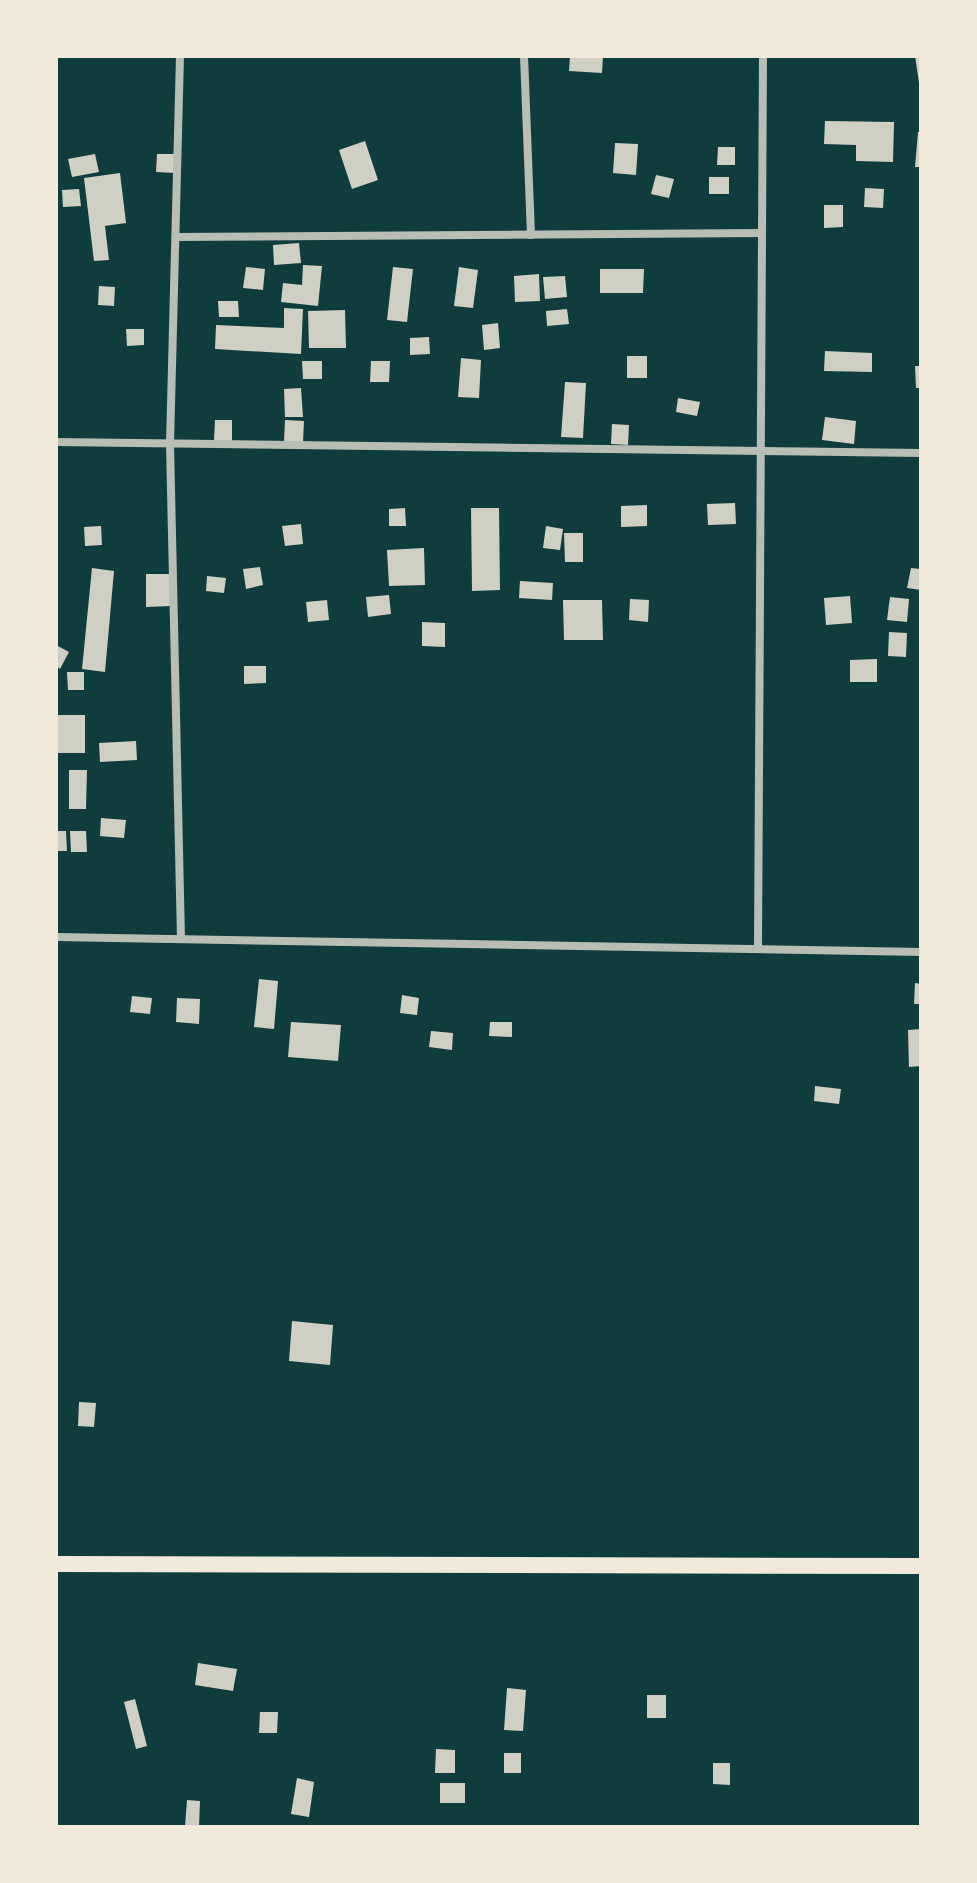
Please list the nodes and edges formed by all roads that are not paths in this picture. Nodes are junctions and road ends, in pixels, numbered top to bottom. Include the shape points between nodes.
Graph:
1 (180, 56) edge
2 (524, 56) edge
3 (763, 56) edge
4 (762, 233) junction
5 (531, 235) junction
6 (176, 237) junction
7 (56, 442) edge
8 (170, 444) junction
9 (761, 451) junction
10 (921, 453) edge
11 (56, 937) edge
12 (181, 939) junction
13 (758, 949) junction
14 (921, 952) edge
15 (56, 1564) edge
16 (921, 1566) edge

1 - 6 street
2 - 5 street
3 - 4 street
4 - 5 street
4 - 9 street
5 - 6 street
6 - 8 street
7 - 8 street
8 - 9 street
8 - 12 street
9 - 10 street
9 - 13 street
11 - 12 street
12 - 13 street
13 - 14 street
15 - 16 main road

